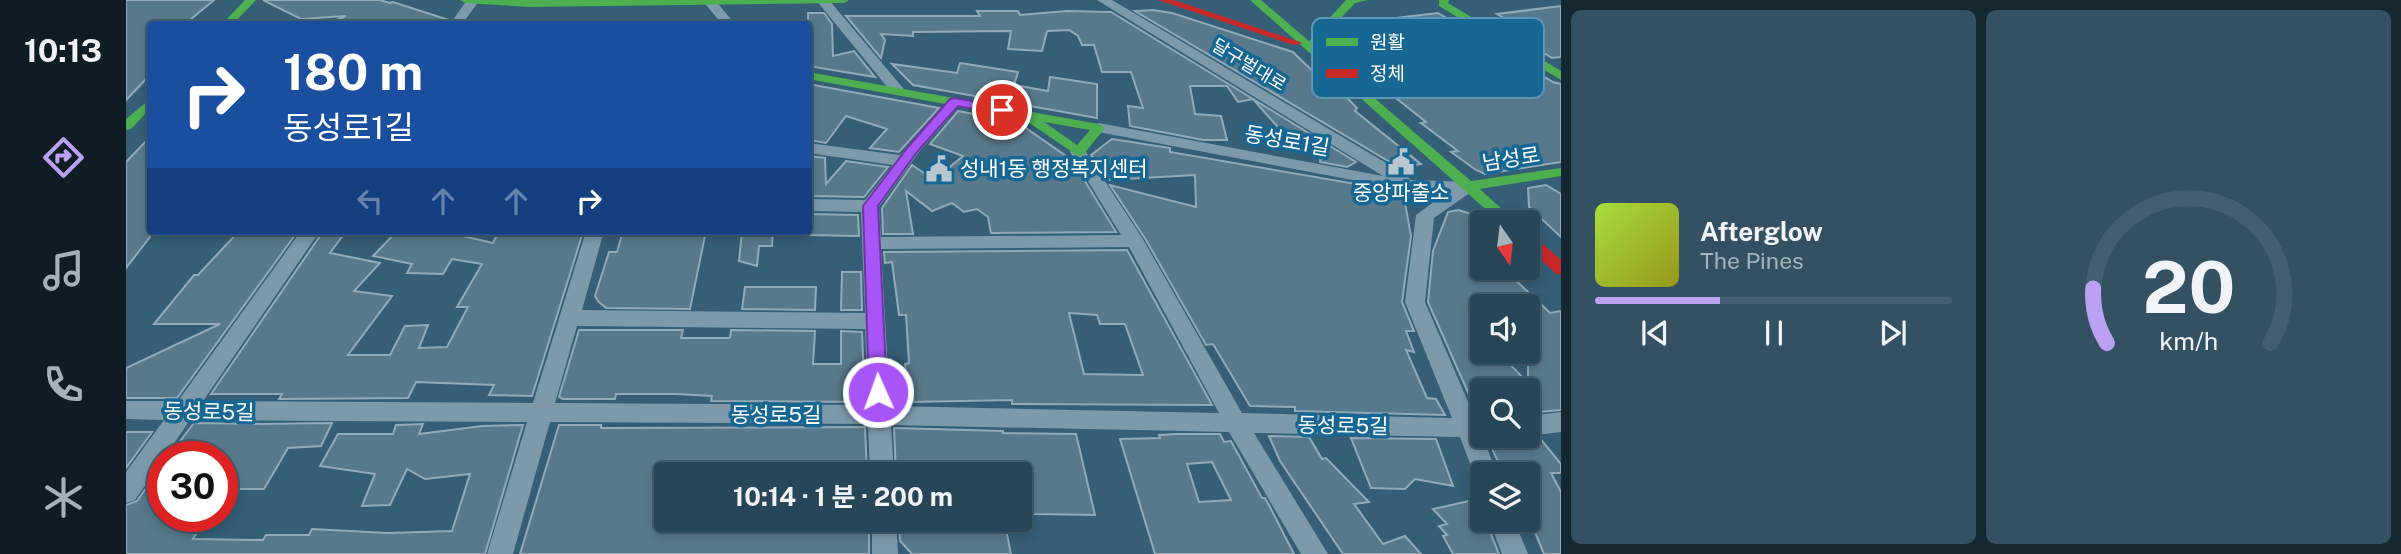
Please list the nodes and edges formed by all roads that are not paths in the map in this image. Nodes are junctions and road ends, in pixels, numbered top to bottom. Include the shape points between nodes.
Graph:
1 (251, 0) edge
2 (822, 0) edge
3 (845, 0) edge
4 (1103, 0) edge
5 (1163, 0) edge
6 (1255, 0) edge
7 (1363, 0) edge
8 (1421, 0) edge
9 (469, 1) edge
10 (710, 2) junction
11 (1444, 2) edge
12 (599, 3) junction
13 (528, 4) junction
14 (1334, 18) edge
15 (1469, 18) edge
16 (230, 21) edge
17 (458, 21) edge
18 (726, 21) edge
19 (1312, 45) edge
20 (1310, 49) junction
21 (1544, 65) edge
22 (812, 76) edge
23 (1561, 76) edge
24 (898, 91) junction
25 (1367, 98) edge
26 (955, 102) junction
27 (147, 108) edge
28 (1026, 115) junction
29 (126, 126) edge
30 (1099, 128) junction
31 (812, 149) edge
32 (1078, 152) junction
33 (904, 161) junction
34 (1561, 172) edge
35 (1412, 186) junction
36 (1468, 186) junction
37 (812, 205) edge
38 (870, 206) junction
39 (1495, 210) edge
40 (308, 235) edge
41 (593, 235) edge
42 (1135, 241) junction
43 (872, 243) junction
44 (1540, 250) edge
45 (1561, 269) edge
46 (569, 318) junction
47 (875, 321) junction
48 (126, 410) edge
49 (183, 412) junction
50 (541, 414) junction
51 (879, 415) junction
52 (1470, 419) edge
53 (1561, 422) edge
54 (1236, 424) junction
55 (1540, 425) edge
56 (1470, 428) edge
57 (881, 462) edge
58 (126, 492) edge
59 (884, 532) edge
60 (1507, 532) edge
61 (500, 554) edge
62 (885, 554) edge
63 (1315, 554) edge
64 (1515, 554) edge

1 - 16 main road
2 - 3 main road
2 - 10 main road
2 - 24 street
4 - 35 street, 달구벌대로
5 - 20 main road
6 - 20 main road
7 - 14 main road via 1352,0
8 - 11 main road
9 - 13 main road
9 - 17 street
10 - 12 main road
10 - 18 street
11 - 15 main road
12 - 13 main road
12 - 13 main road via 572,19
19 - 20 main road
21 - 23 main road
22 - 24 main road, 동성로1길
24 - 26 main road, 동성로1길
25 - 36 main road
26 - 28 main road, 동성로1길
26 - 33 street
27 - 29 main road
28 - 30 main road, 동성로1길
28 - 32 main road
30 - 32 main road
30 - 35 street, 동성로1길
31 - 33 street
32 - 42 street
33 - 38 street
34 - 36 main road, 남성로
35 - 36 street, 동성로1길
36 - 39 main road
36 - 52 street via 1425,215 1415,302 1435,357
37 - 38 street
38 - 43 street
40 - 49 street
41 - 46 street
42 - 43 street
42 - 54 street
43 - 47 street
44 - 45 main road
46 - 47 street
46 - 50 street
47 - 51 street
48 - 49 street, 동성로5길
49 - 50 street, 동성로5길
49 - 58 street
50 - 51 street, 동성로5길
50 - 61 street
51 - 54 street, 동성로5길
51 - 57 street
53 - 55 street
54 - 56 street, 동성로5길
54 - 63 street
59 - 62 street
60 - 64 street

